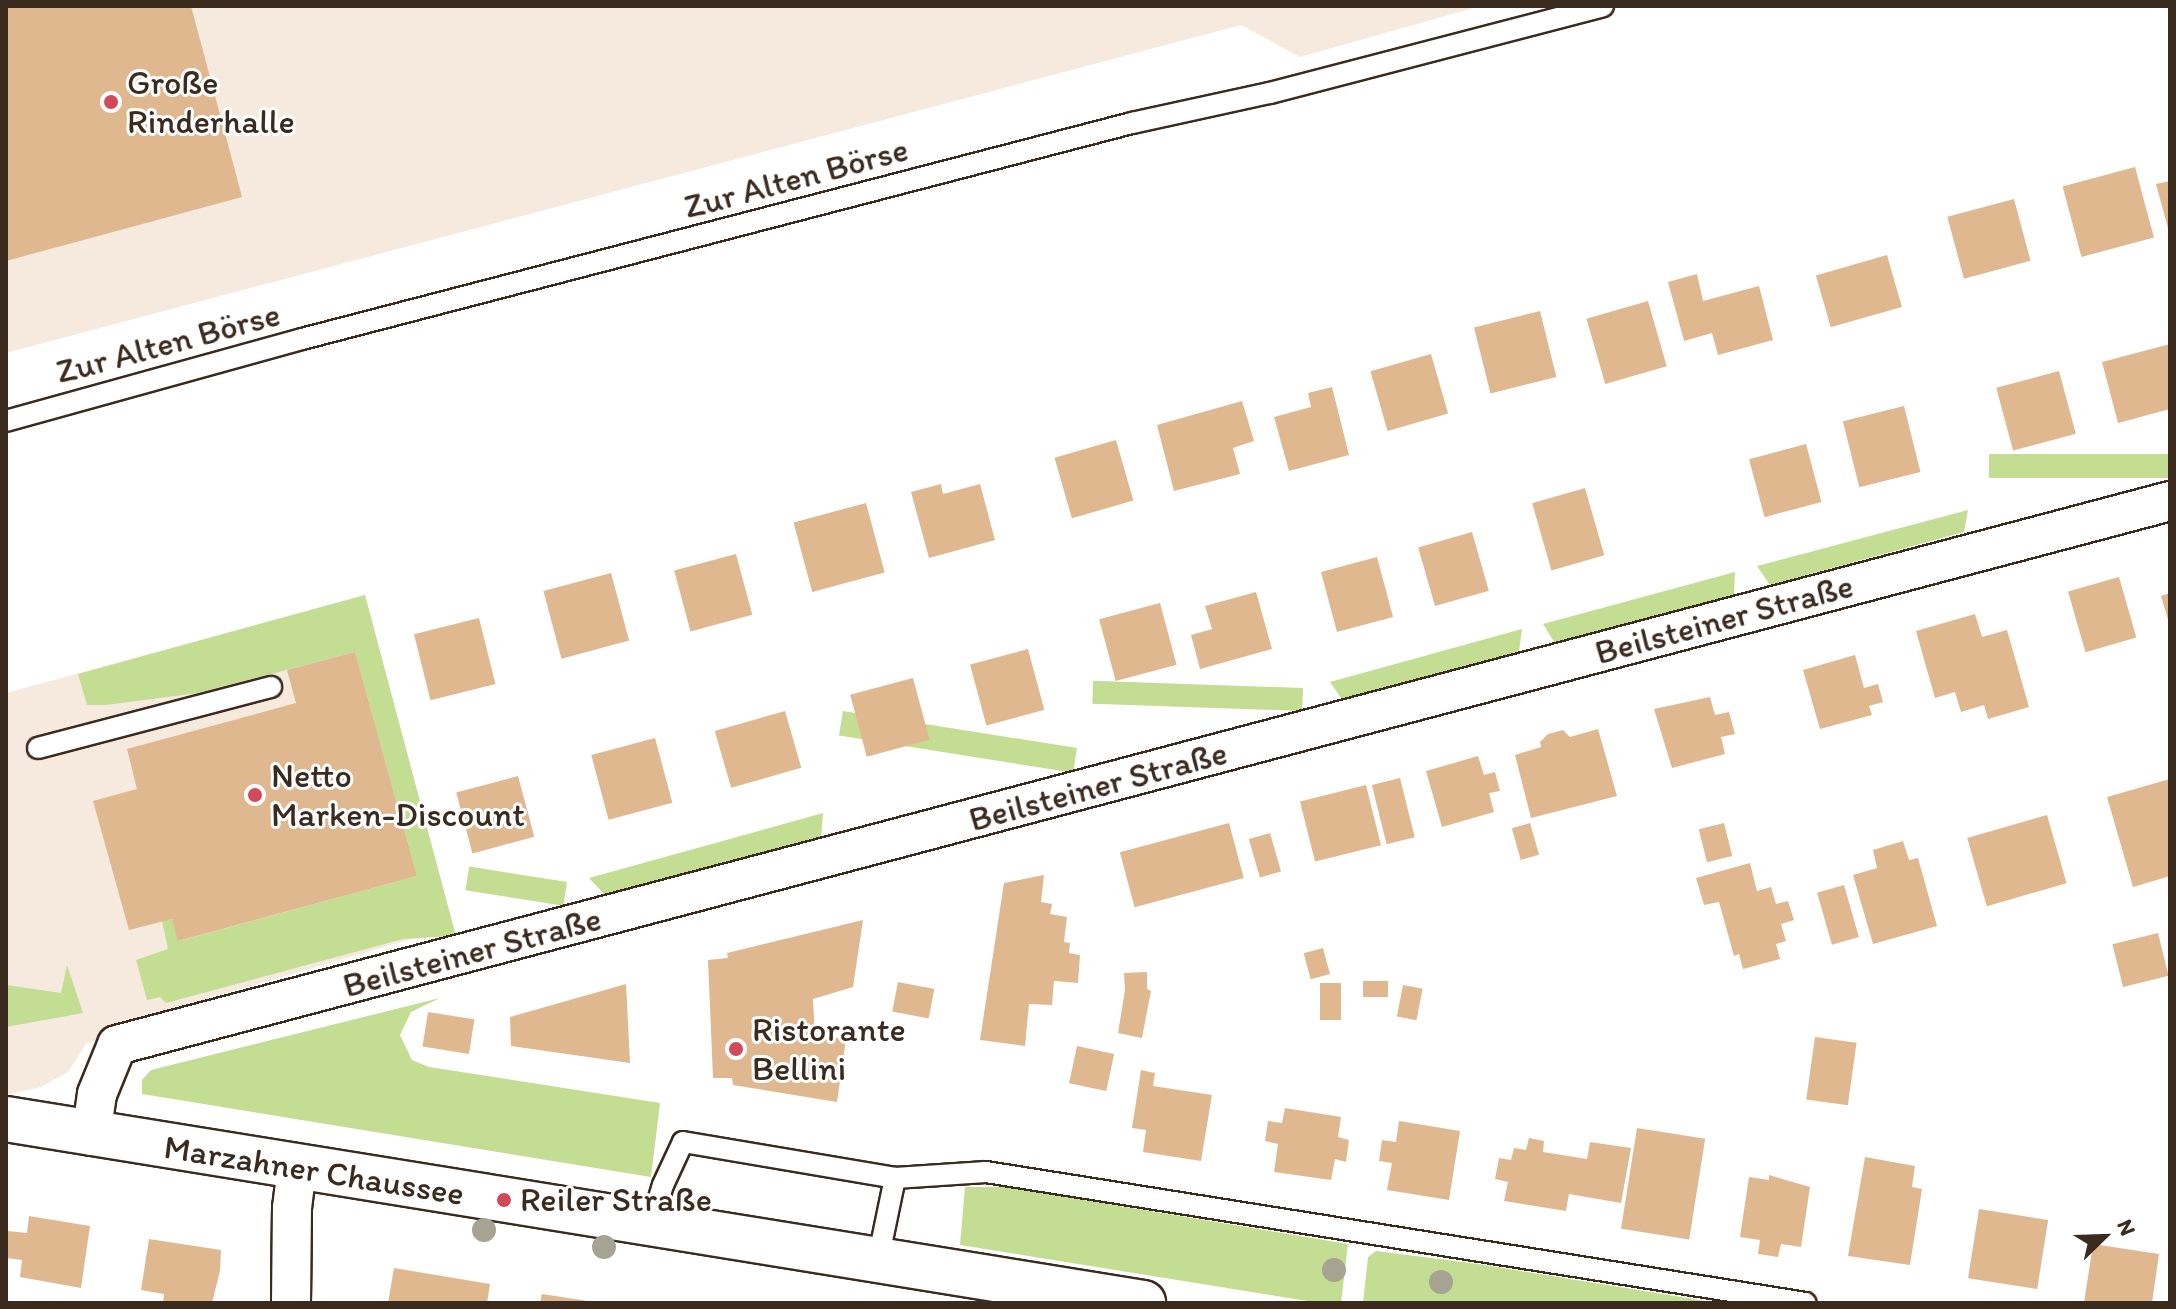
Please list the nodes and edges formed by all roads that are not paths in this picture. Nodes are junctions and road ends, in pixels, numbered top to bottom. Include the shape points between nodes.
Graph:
1 (1603, 6) edge
2 (6, 421) edge
3 (2170, 501) edge
4 (271, 687) dead end
5 (38, 748) dead end
6 (6, 1119) edge
7 (91, 1136) junction
8 (297, 1167) junction
9 (895, 1178) junction
10 (651, 1224) junction
11 (878, 1260) junction
12 (1028, 1294) edge
13 (291, 1303) edge
14 (1143, 1303) edge
15 (1806, 1303) edge

1 - 2 lane, Zur Alten Börse via 1270,93 1132,123
3 - 7 street, Beilsteiner Straße via 117,1045 97,1094
4 - 5 lane
6 - 7 street, Marzahner Chaussee
7 - 8 street, Marzahner Chaussee
8 - 10 street, Marzahner Chaussee
8 - 13 street
9 - 10 lane via 683,1142
9 - 11 lane
9 - 15 lane via 986,1172
10 - 11 street, Marzahner Chaussee
11 - 12 street, Marzahner Chaussee
12 - 14 street, Marzahner Chaussee

